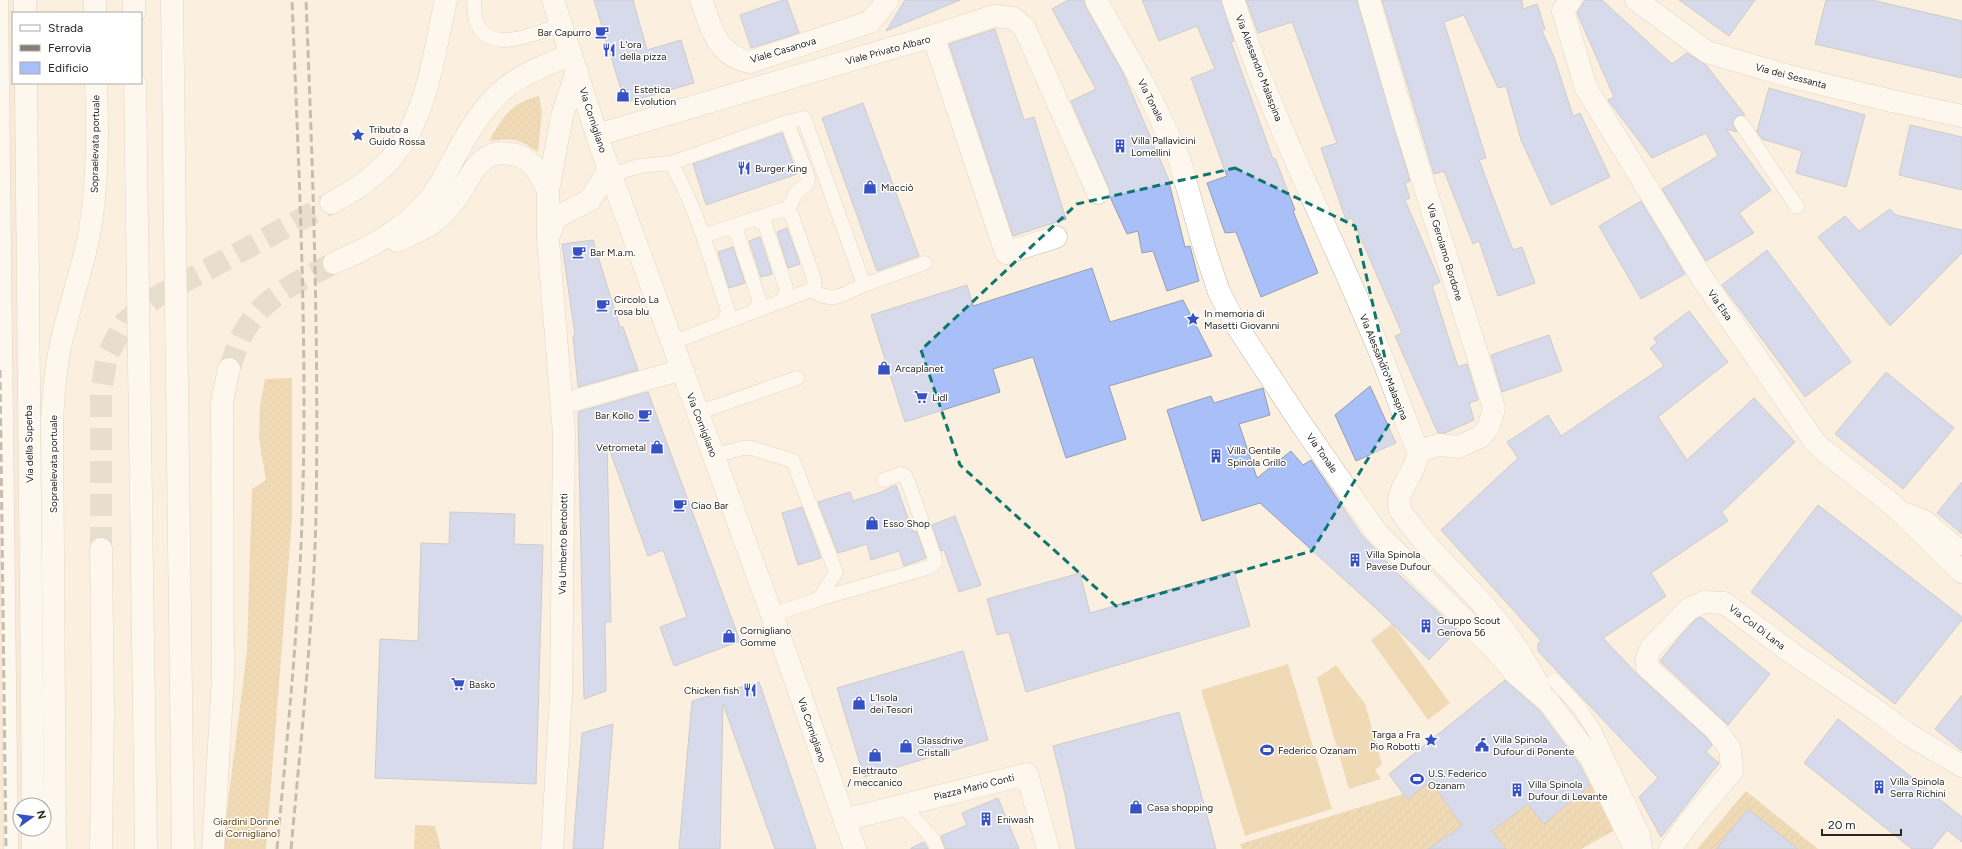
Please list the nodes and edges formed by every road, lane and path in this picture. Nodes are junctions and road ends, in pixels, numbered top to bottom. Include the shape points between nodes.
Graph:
1 (1, 0) edge
2 (25, 0) edge
3 (95, 0) edge
4 (134, 0) edge
5 (172, 0) edge
6 (446, 0) edge
7 (474, 0) edge
8 (553, 0) edge
9 (701, 0) edge
10 (888, 0) edge
11 (1096, 0) edge
12 (1233, 0) edge
13 (1369, 0) edge
14 (1571, 0) edge
15 (1636, 0) edge
16 (25, 12) edge
17 (95, 12) edge
18 (134, 12) edge
19 (561, 24) junction
20 (933, 36) junction
21 (574, 63) junction
22 (26, 84) edge
23 (96, 84) edge
24 (135, 84) edge
25 (1962, 116) edge
26 (787, 122) junction
27 (1741, 122) dead end
28 (597, 135) junction
29 (671, 163) junction
30 (610, 172) junction
31 (548, 190) junction
32 (1098, 193) dead end
33 (331, 204) tunnel mouth
34 (1796, 207) dead end
35 (787, 210) junction
36 (754, 219) junction
37 (727, 228) junction
38 (702, 236) junction
39 (1056, 237) dead end
40 (548, 239) junction
41 (363, 251) junction
42 (334, 263) tunnel mouth
43 (925, 264) dead end
44 (864, 285) junction
45 (811, 290) junction
46 (782, 301) junction
47 (756, 310) junction
48 (724, 322) junction
49 (671, 343) junction
50 (229, 369) tunnel mouth
51 (681, 370) junction
52 (797, 378) dead end
53 (562, 404) junction
54 (697, 413) junction
55 (1418, 451) junction
56 (713, 456) junction
57 (884, 480) dead end
58 (1893, 505) junction
59 (1962, 548) edge
60 (101, 549) tunnel mouth
61 (1962, 572) edge
62 (819, 598) junction
63 (772, 615) junction
64 (1551, 691) junction
65 (1962, 766) edge
66 (32, 797) edge
67 (902, 805) junction
68 (844, 820) junction
69 (33, 837) edge
70 (10, 849) edge
71 (33, 849) edge
72 (56, 849) edge
73 (101, 849) edge
74 (146, 849) edge
75 (184, 849) edge
76 (213, 849) edge
77 (552, 849) edge
78 (855, 849) edge
79 (937, 849) edge
80 (1048, 849) edge
81 (1635, 849) edge
82 (1646, 849) edge
83 (1670, 849) edge

1 - 70 lane
2 - 16 main road
3 - 17 main road
4 - 18 main road
5 - 75 main road
6 - 33 main road via 423,98 412,128 394,155 374,175
7 - 19 lane via 476,21 482,32 499,41 509,41
8 - 19 main road, Via Cornigliano
9 - 10 main road, Viale Casanova via 721,46 740,60 750,62 870,22
11 - 64 main road, Via Tonale via 1151,98 1179,158 1219,292 1238,328 1377,533 1516,674
12 - 55 main road, Via Alessandro Malaspina via 1246,42 1381,355
13 - 55 main road, Via Gerolamo Bordone via 1494,408 1489,426 1482,436 1458,447 1439,445
14 - 58 main road, Via Elsa via 1562,11 1586,88 1704,281 1814,441
15 - 25 main road, Via dei Sessanta via 1707,52 1800,78
19 - 21 main road, Via Cornigliano
20 - 28 main road, Viale Privato Albaro
20 - 32 main road via 994,16 1013,18 1024,27
20 - 39 main road, Viale Privato Albaro via 1006,253
21 - 28 main road, Via Cornigliano
21 - 31 main road, Via Umberto Bertolotti
21 - 41 main road via 521,76 502,90 485,107 471,128 428,201 390,236
22 - 66 main road, Via della Superba
23 - 72 main road, Sopraelevata portuale via 96,186 89,235 60,345 54,379 52,427
24 - 74 main road
26 - 29 lane
26 - 35 lane via 808,178
26 - 44 lane via 804,118
27 - 34 lane
28 - 30 main road, Via Cornigliano
29 - 30 lane
29 - 38 lane
30 - 40 main road via 590,200 555,218
30 - 49 main road, Via Cornigliano
31 - 40 main road, Via Umberto Bertolotti
31 - 41 main road via 536,167 527,159 502,153 488,157 471,173 457,197 439,218 391,244
35 - 36 lane
35 - 45 lane via 792,216 814,280
36 - 37 lane
36 - 46 lane via 765,224 787,291
37 - 38 lane
37 - 47 lane via 737,233 759,299
38 - 48 lane via 728,311
40 - 53 main road, Via Umberto Bertolotti
41 - 42 main road
43 - 44 lane
44 - 45 lane via 831,299
45 - 46 lane
46 - 47 lane
47 - 48 lane
48 - 49 lane
49 - 51 main road, Via Cornigliano
50 - 76 main road via 222,402 223,676
51 - 53 street
51 - 54 main road, Via Cornigliano
52 - 54 lane
53 - 77 main road, Via Umberto Bertolotti via 564,434 561,696
54 - 56 main road, Via Cornigliano
55 - 64 main road via 1416,465 1400,496 1401,511 1426,546 1492,614
56 - 62 lane via 752,448 793,461 836,572
56 - 63 main road, Via Cornigliano
57 - 62 lane via 900,474 907,479 934,562 930,567 917,572
58 - 59 lane, Via Elsa via 1927,518
58 - 61 main road
60 - 73 main road
62 - 63 lane
63 - 68 main road, Via Cornigliano
64 - 81 main road, Via Tonale via 1591,758
64 - 82 lane via 1578,706 1594,730 1643,834
65 - 83 main road, Via Col Di Lana via 1906,733 1724,602 1704,602 1689,609 1651,648 1647,667 1716,730 1730,750 1732,772
67 - 68 main road, Piazza Mario Conti
67 - 79 lane via 933,839
67 - 80 main road, Piazza Mario Conti via 1027,774
68 - 78 main road, Via Cornigliano
69 - 71 main road

